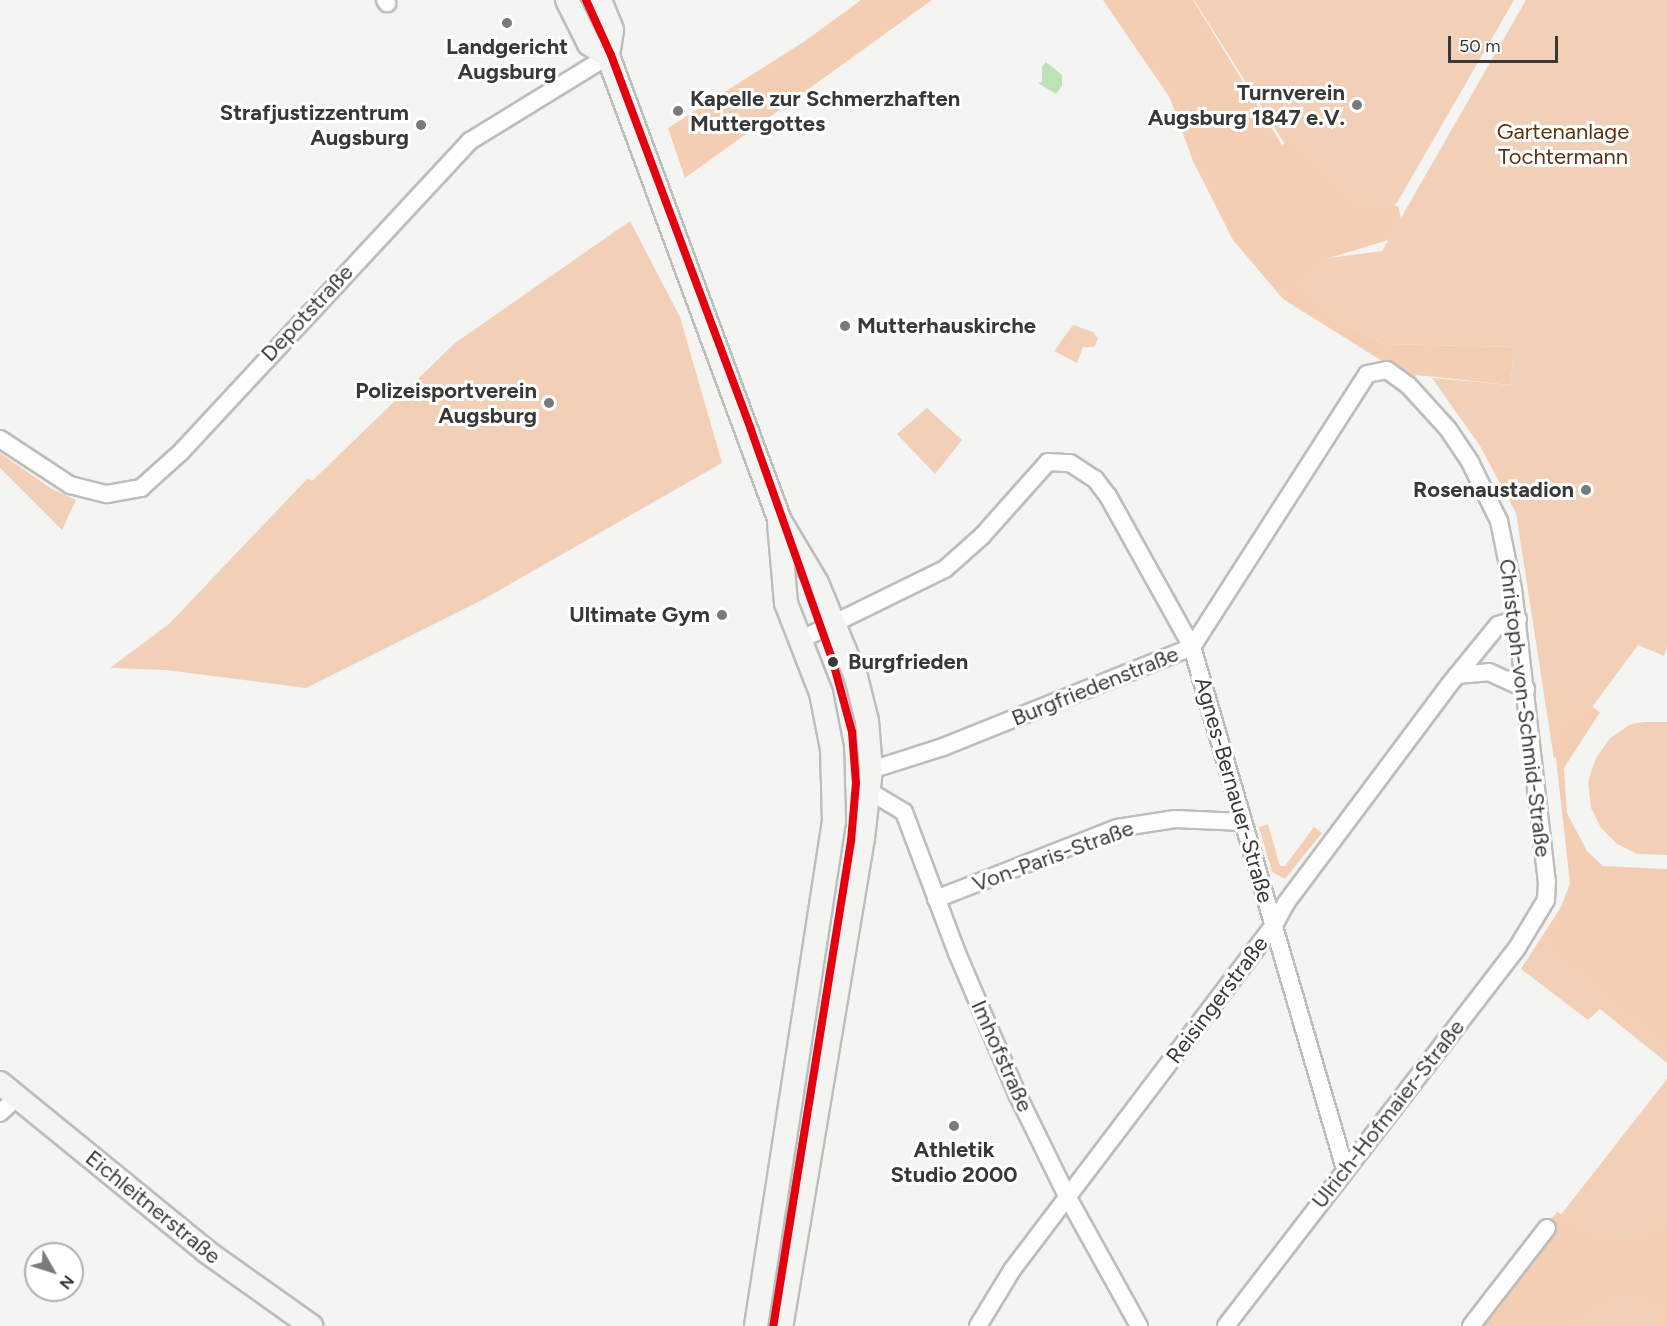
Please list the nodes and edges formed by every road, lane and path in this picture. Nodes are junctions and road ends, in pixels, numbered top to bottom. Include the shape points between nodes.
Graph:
1 (567, 0) edge
2 (600, 0) edge
3 (608, 56) junction
4 (1360, 380) joint
5 (0, 439) edge
6 (779, 519) junction
7 (1518, 619) junction
8 (835, 625) junction
9 (800, 640) junction
10 (1192, 647) junction
11 (1457, 675) junction
12 (1526, 689) junction
13 (870, 781) junction
14 (1243, 822) junction
15 (936, 899) junction
16 (1546, 900) joint
17 (1274, 925) junction
18 (8, 1090) edge
19 (0, 1113) edge
20 (1345, 1169) junction
21 (1067, 1196) junction
22 (1547, 1228) dead end
23 (311, 1326) edge
24 (756, 1326) edge
25 (781, 1326) edge
26 (978, 1326) edge
27 (1139, 1326) edge
28 (1226, 1326) edge
29 (1471, 1326) edge

1 - 3 main road via 589,44
2 - 3 main road via 612,30
3 - 5 street, Depotstraße via 470,141 190,442 141,488 107,494 70,486
3 - 6 main road
4 - 7 street, Christoph-von-Schmid-Straße via 1382,368 1395,374 1448,429 1470,462 1499,521
4 - 10 street, Burgfriedenstraße
6 - 8 main road via 817,583
6 - 9 main road via 786,603
7 - 11 street, Reisingerstraße via 1498,625
7 - 12 street, Christoph-von-Schmid-Straße
8 - 9 street
8 - 10 street, Agnes-Bernauer-Straße via 954,563 1048,462 1058,460 1082,470 1108,496
8 - 13 main road via 856,677 867,721
9 - 24 main road via 821,693 832,749 834,821
10 - 13 street, Burgfriedenstraße via 943,747
10 - 14 street, Agnes-Bernauer-Straße
11 - 12 street via 1489,672
11 - 17 street, Reisingerstraße via 1286,903
12 - 16 street, Christoph-von-Schmid-Straße
13 - 15 street, Imhofstraße via 904,812
13 - 25 main road
14 - 15 street, Von-Paris-Straße via 1174,819 1117,828
14 - 17 street, Agnes-Bernauer-Straße
15 - 21 street, Imhofstraße via 1017,1094
16 - 20 street, Ulrich-Hofmaier-Straße via 1517,948
17 - 20 street, Agnes-Bernauer-Straße
17 - 21 street, Reisingerstraße
18 - 19 street
18 - 23 main road, Eichleitnerstraße via 207,1252
20 - 28 street, Ulrich-Hofmaier-Straße
21 - 26 street, Reisingerstraße via 1000,1286
21 - 27 street, Imhofstraße
22 - 29 street

